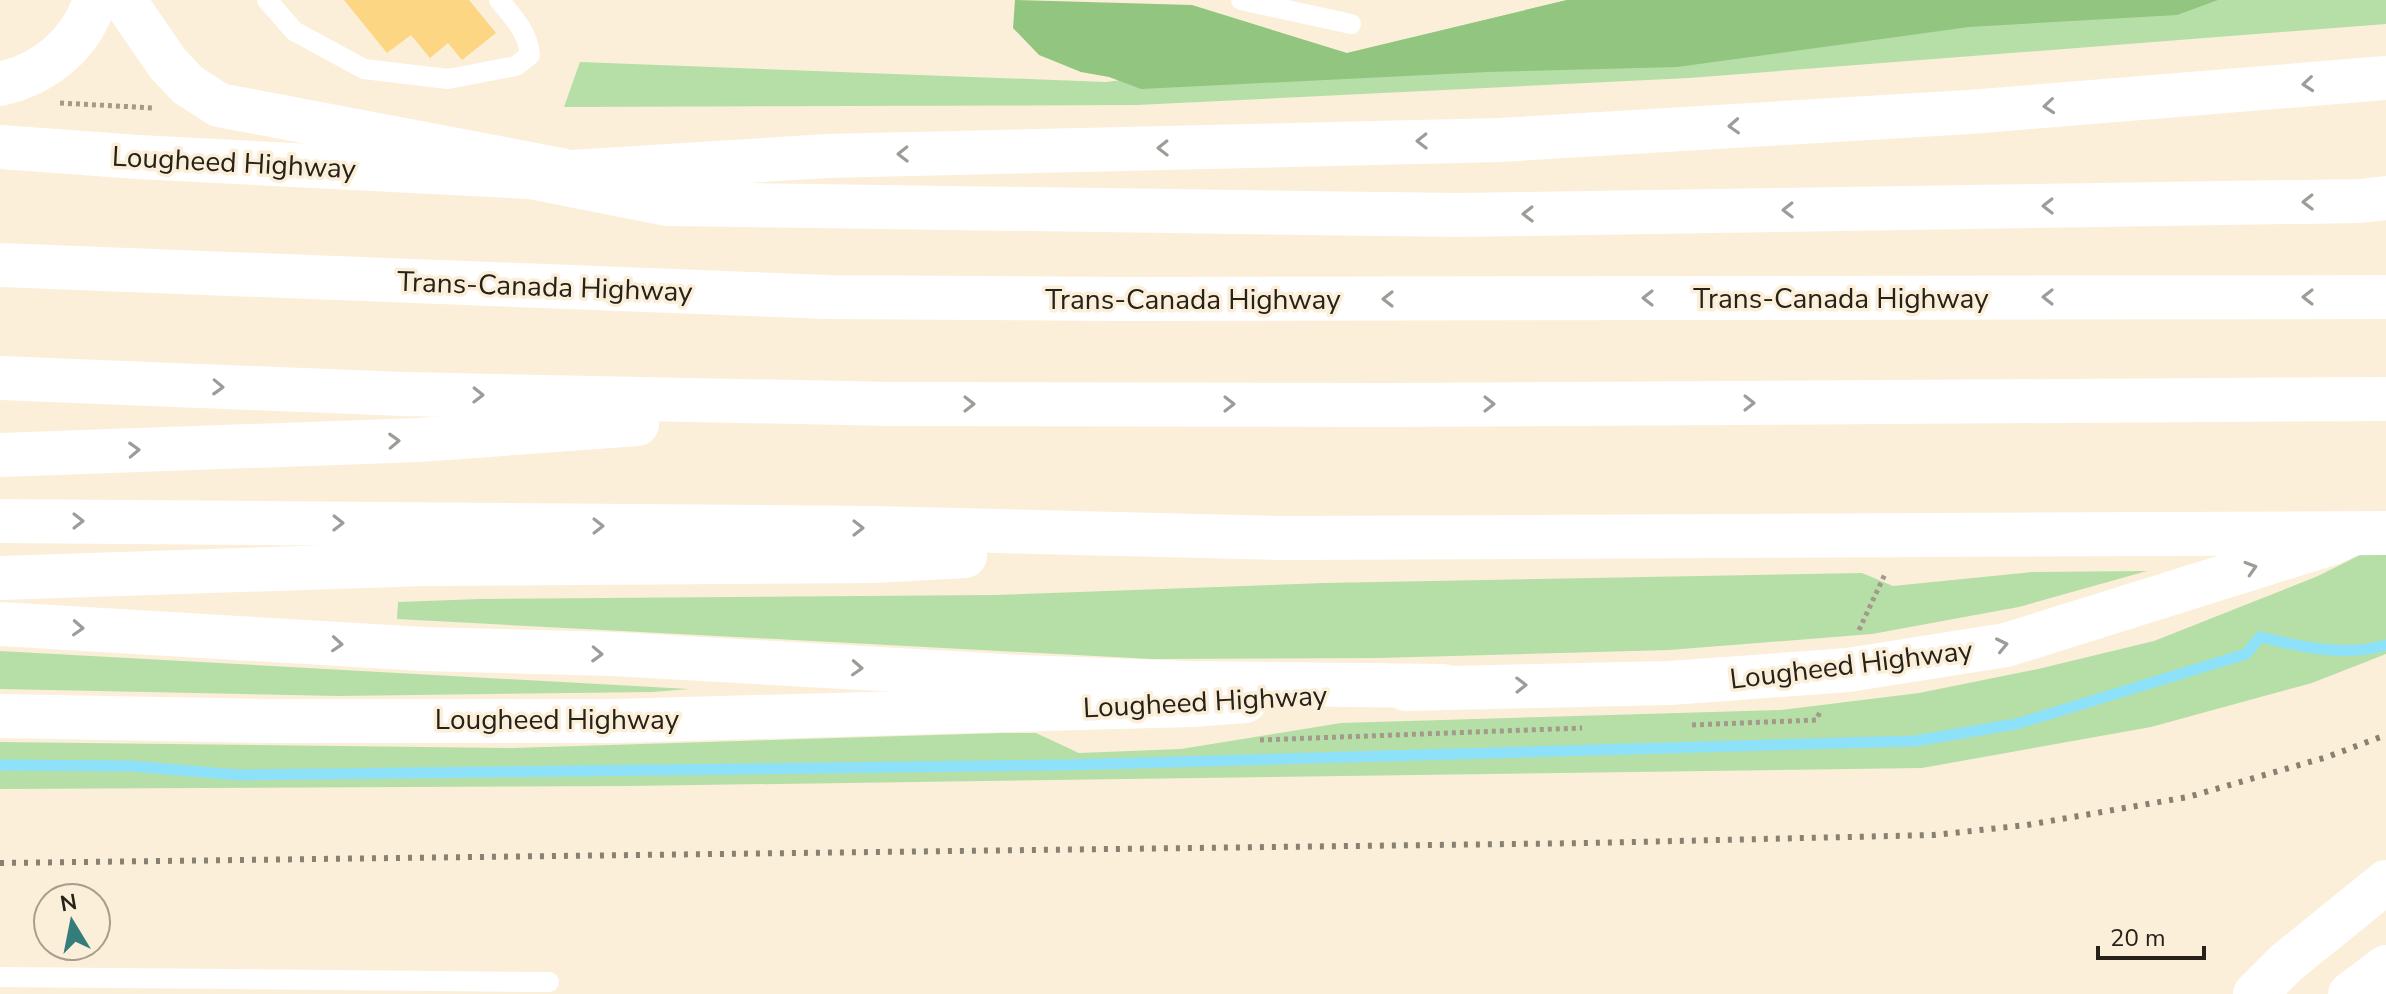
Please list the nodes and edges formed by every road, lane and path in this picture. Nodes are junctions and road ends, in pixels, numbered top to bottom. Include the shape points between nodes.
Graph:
1 (95, 0) edge
2 (124, 0) edge
3 (267, 0) edge
4 (499, 0) edge
5 (1241, 0) edge
6 (1351, 24) dead end
7 (2386, 78) edge
8 (0, 84) edge
9 (46, 102) dead end
10 (219, 105) junction
11 (0, 147) edge
12 (551, 174) junction
13 (2386, 198) edge
14 (0, 265) edge
15 (2386, 297) edge
16 (0, 378) edge
17 (2386, 399) edge
18 (891, 404) junction
19 (0, 455) edge
20 (2386, 518) edge
21 (0, 521) edge
22 (2386, 533) edge
23 (1280, 538) junction
24 (0, 578) edge
25 (0, 624) edge
26 (1443, 686) junction
27 (0, 716) edge
28 (2386, 882) edge
29 (2386, 967) edge
30 (0, 977) edge
31 (549, 982) dead end
32 (2255, 994) edge
33 (2350, 994) edge

1 - 8 main road via 80,32 59,56 27,76
2 - 10 main road via 168,64
3 - 4 lane via 294,31 364,69 448,79 516,66 530,55 521,27
5 - 6 lane
7 -> 12 main road via 1969,112 1500,140 827,156
9 - 10 path via 183,110
10 - 12 main road
11 - 12 main road, Lougheed Highway
13 -> 12 main road, Lougheed Highway via 1458,215 667,204
15 -> 14 main road, Trans-Canada Highway via 828,297
16 -> 18 main road via 403,394
18 -> 17 main road
19 -> 18 main road via 419,440
26 -> 20 main road, Lougheed Highway via 1670,683 1819,673 2006,645 2332,543
21 -> 23 main road via 874,528
22 - 23 main road
23 - 24 main road via 875,561 424,564
25 -> 26 main road via 1022,677
26 - 27 main road, Lougheed Highway via 1191,705 614,721
28 - 32 main road
29 - 33 main road
30 - 31 lane

